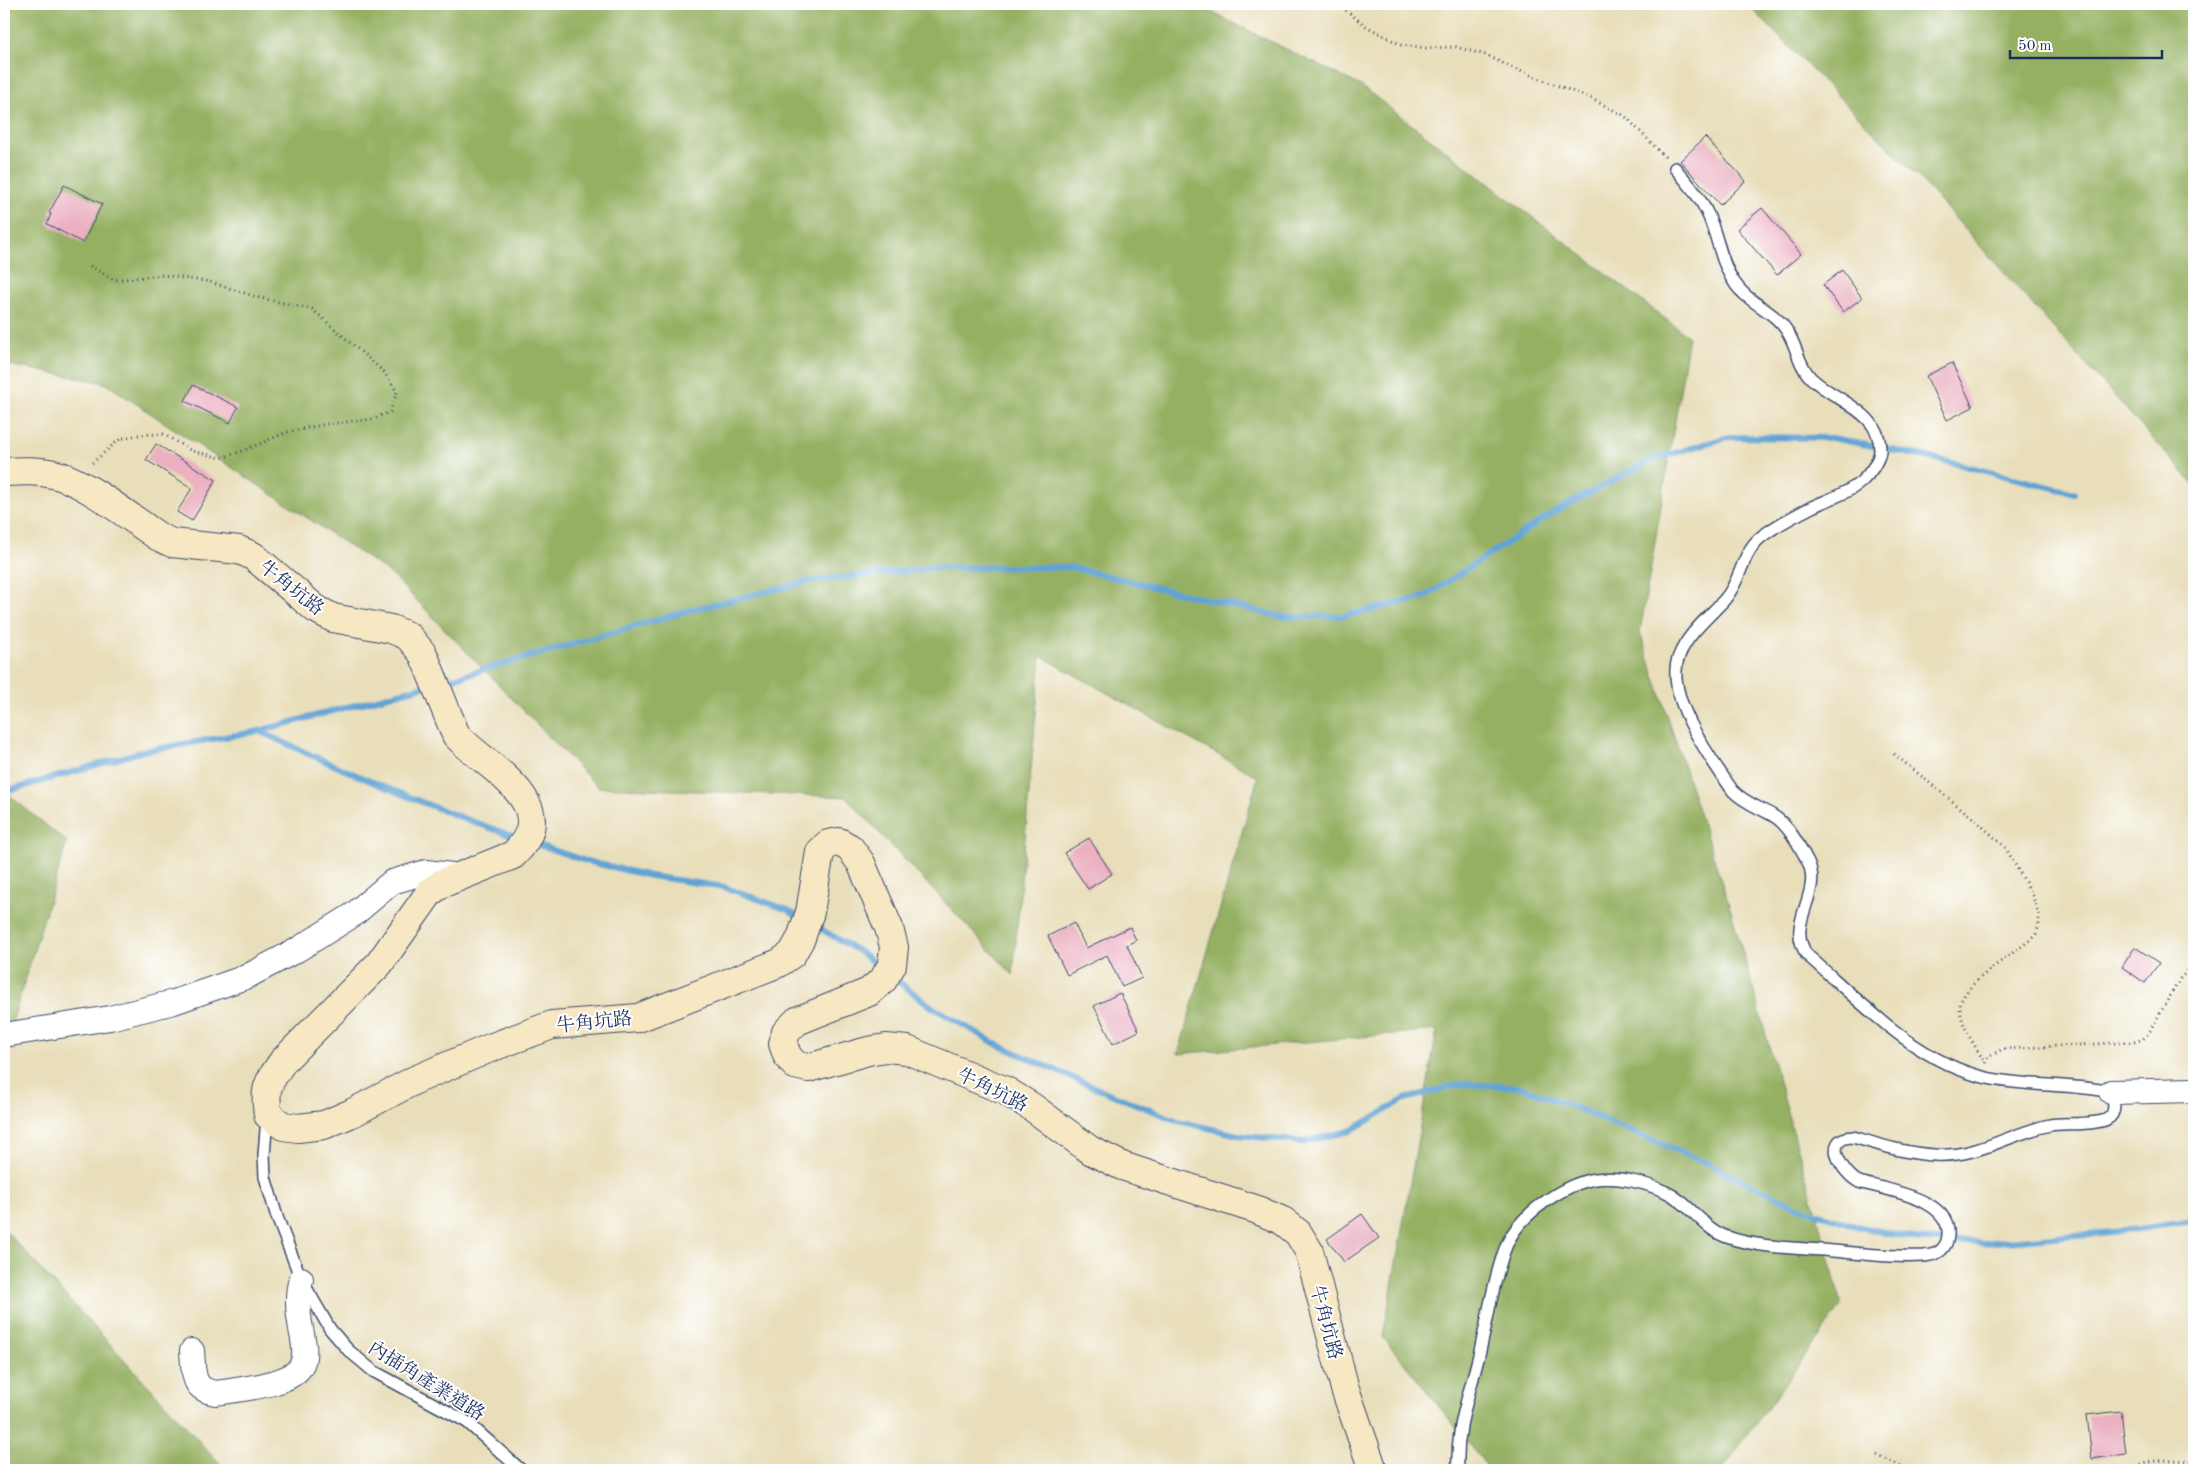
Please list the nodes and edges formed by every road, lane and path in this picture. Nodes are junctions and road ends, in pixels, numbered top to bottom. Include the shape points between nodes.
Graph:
1 (1338, 4) edge
2 (1675, 168) joint
3 (90, 266) dead end
4 (4, 472) edge
5 (77, 482) junction
6 (1894, 754) dead end
7 (461, 876) junction
8 (2194, 966) edge
9 (10, 1034) dead end
10 (1985, 1064) junction
11 (1987, 1078) junction
12 (2194, 1090) edge
13 (2111, 1092) junction
14 (268, 1115) junction
15 (301, 1279) junction
16 (192, 1351) dead end
17 (1878, 1455) dead end
18 (2194, 1462) edge
19 (521, 1470) edge
20 (1373, 1470) edge
21 (1458, 1470) edge
22 (1910, 1470) edge
23 (2132, 1470) edge

1 - 2 path via 1366,26 1401,45 1456,47 1486,54 1515,69 1590,98 1625,116
2 - 11 lane via 1697,194 1709,216 1725,265 1739,290 1787,330 1801,363 1812,379 1875,426 1880,454 1861,482 1766,533 1751,546 1726,597 1687,641 1678,657 1676,675 1680,696 1691,723 1733,791 1743,801 1782,823 1808,860 1811,889 1799,938 1807,955 1921,1050 1952,1066
3 - 5 path via 114,280 162,275 210,282 260,298 312,309 384,372 397,392 390,412 373,419 287,432 222,458 192,451 163,434 120,439 89,465
4 - 5 street, 牛角坑路 via 37,471
5 - 7 street, 牛角坑路 via 165,540 239,550 253,556 316,609 333,618 391,629 408,636 423,654 456,735 510,781 529,808 530,833 523,847 513,855
6 - 10 path via 2005,848 2031,892 2038,914 2036,934 1969,987 1960,1003 1963,1021
7 - 9 street via 426,872 392,882 354,915 297,950 246,977 192,996 110,1018
7 - 14 street, 牛角坑路 via 430,892 379,964 283,1061 265,1095
8 - 10 path via 2182,977 2143,1039 2003,1049 1988,1057
10 - 11 path
11 - 13 lane
12 - 13 street
13 - 21 lane via 2113,1113 2108,1119 2048,1126 1959,1154 1936,1156 1900,1151 1853,1137 1840,1141 1837,1155 1850,1177 1931,1204 1945,1219 1948,1229 1945,1246 1931,1256 1788,1248 1726,1237 1669,1193 1650,1186 1598,1179 1580,1182 1565,1190 1540,1205 1508,1243 1458,1433
14 - 15 lane, 內插角產業道路 via 265,1177 276,1217
14 - 20 street, 牛角坑路 via 284,1126 324,1125 424,1077 552,1024 638,1018 779,963 792,954 802,938 810,912 820,852 828,844 839,842 850,848 861,863 889,928 894,947 892,965 883,980 869,992 797,1021 786,1032 783,1044 787,1056 795,1065 808,1068 868,1051 886,1048 907,1050 1006,1092 1090,1150 1122,1166 1283,1221 1298,1233 1309,1251 1345,1389
15 - 16 street via 297,1298 304,1356 298,1371 289,1377 262,1385 208,1392 195,1380
15 - 19 lane, 內插角產業道路 via 330,1329 348,1350 373,1370 467,1422
17 - 22 path
18 - 23 path via 2170,1459 2143,1463

